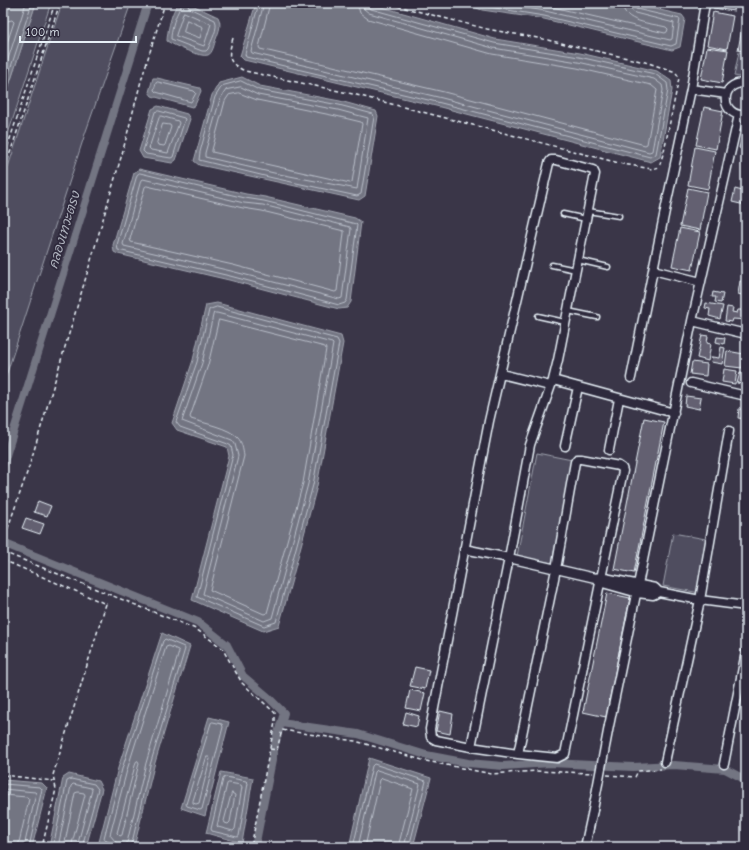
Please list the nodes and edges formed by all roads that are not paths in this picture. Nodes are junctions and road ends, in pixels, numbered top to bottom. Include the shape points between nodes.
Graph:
1 (705, 3) edge
2 (746, 83) edge
3 (692, 89) junction
4 (726, 94) junction
5 (742, 115) edge
6 (563, 214) dead end
7 (587, 215) junction
8 (619, 216) dead end
9 (578, 260) junction
10 (552, 265) dead end
11 (608, 266) dead end
12 (576, 270) junction
13 (653, 270) junction
14 (701, 282) junction
15 (568, 311) junction
16 (538, 316) dead end
17 (597, 317) dead end
18 (692, 321) junction
19 (566, 322) junction
20 (746, 334) edge
21 (501, 374) junction
22 (631, 378) dead end
23 (551, 383) junction
24 (690, 383) dead end
25 (578, 388) junction
26 (746, 396) edge
27 (619, 399) junction
28 (674, 413) junction
29 (729, 431) dead end
30 (565, 446) dead end
31 (609, 450) dead end
32 (464, 549) junction
33 (509, 558) junction
34 (556, 569) junction
35 (598, 579) junction
36 (638, 588) junction
37 (700, 600) junction
38 (746, 606) edge
39 (746, 652) edge
40 (471, 747) junction
41 (518, 754) junction
42 (724, 764) dead end
43 (666, 765) road end
44 (585, 847) edge

1 - 3 street
2 - 4 street via 734,85
3 - 4 street
3 - 13 street
4 - 5 street via 730,110
5 - 14 street
6 - 7 lane
7 - 8 lane
7 - 9 street
7 - 21 street via 595,172 551,160
9 - 11 lane
9 - 12 street
10 - 12 lane
12 - 15 street
13 - 14 street
13 - 22 street
14 - 18 street
15 - 17 lane
15 - 19 street
16 - 19 lane
18 - 20 street
18 - 28 street
19 - 23 street
21 - 23 street
21 - 32 street via 489,420
23 - 25 street
23 - 33 street via 530,445
24 - 26 street
25 - 27 street
25 - 30 street
27 - 28 street
27 - 31 street
28 - 36 street
29 - 37 street
32 - 33 street
32 - 40 street via 430,729 431,737 436,740
33 - 34 street
33 - 40 street
34 - 35 street
34 - 35 street via 575,462 580,459 619,466 623,471
34 - 41 street
35 - 36 street
35 - 41 street via 565,754 557,758
36 - 37 street via 653,595 659,592
36 - 44 street, bridge
37 - 38 street
37 - 43 street
39 - 42 street
40 - 41 street

